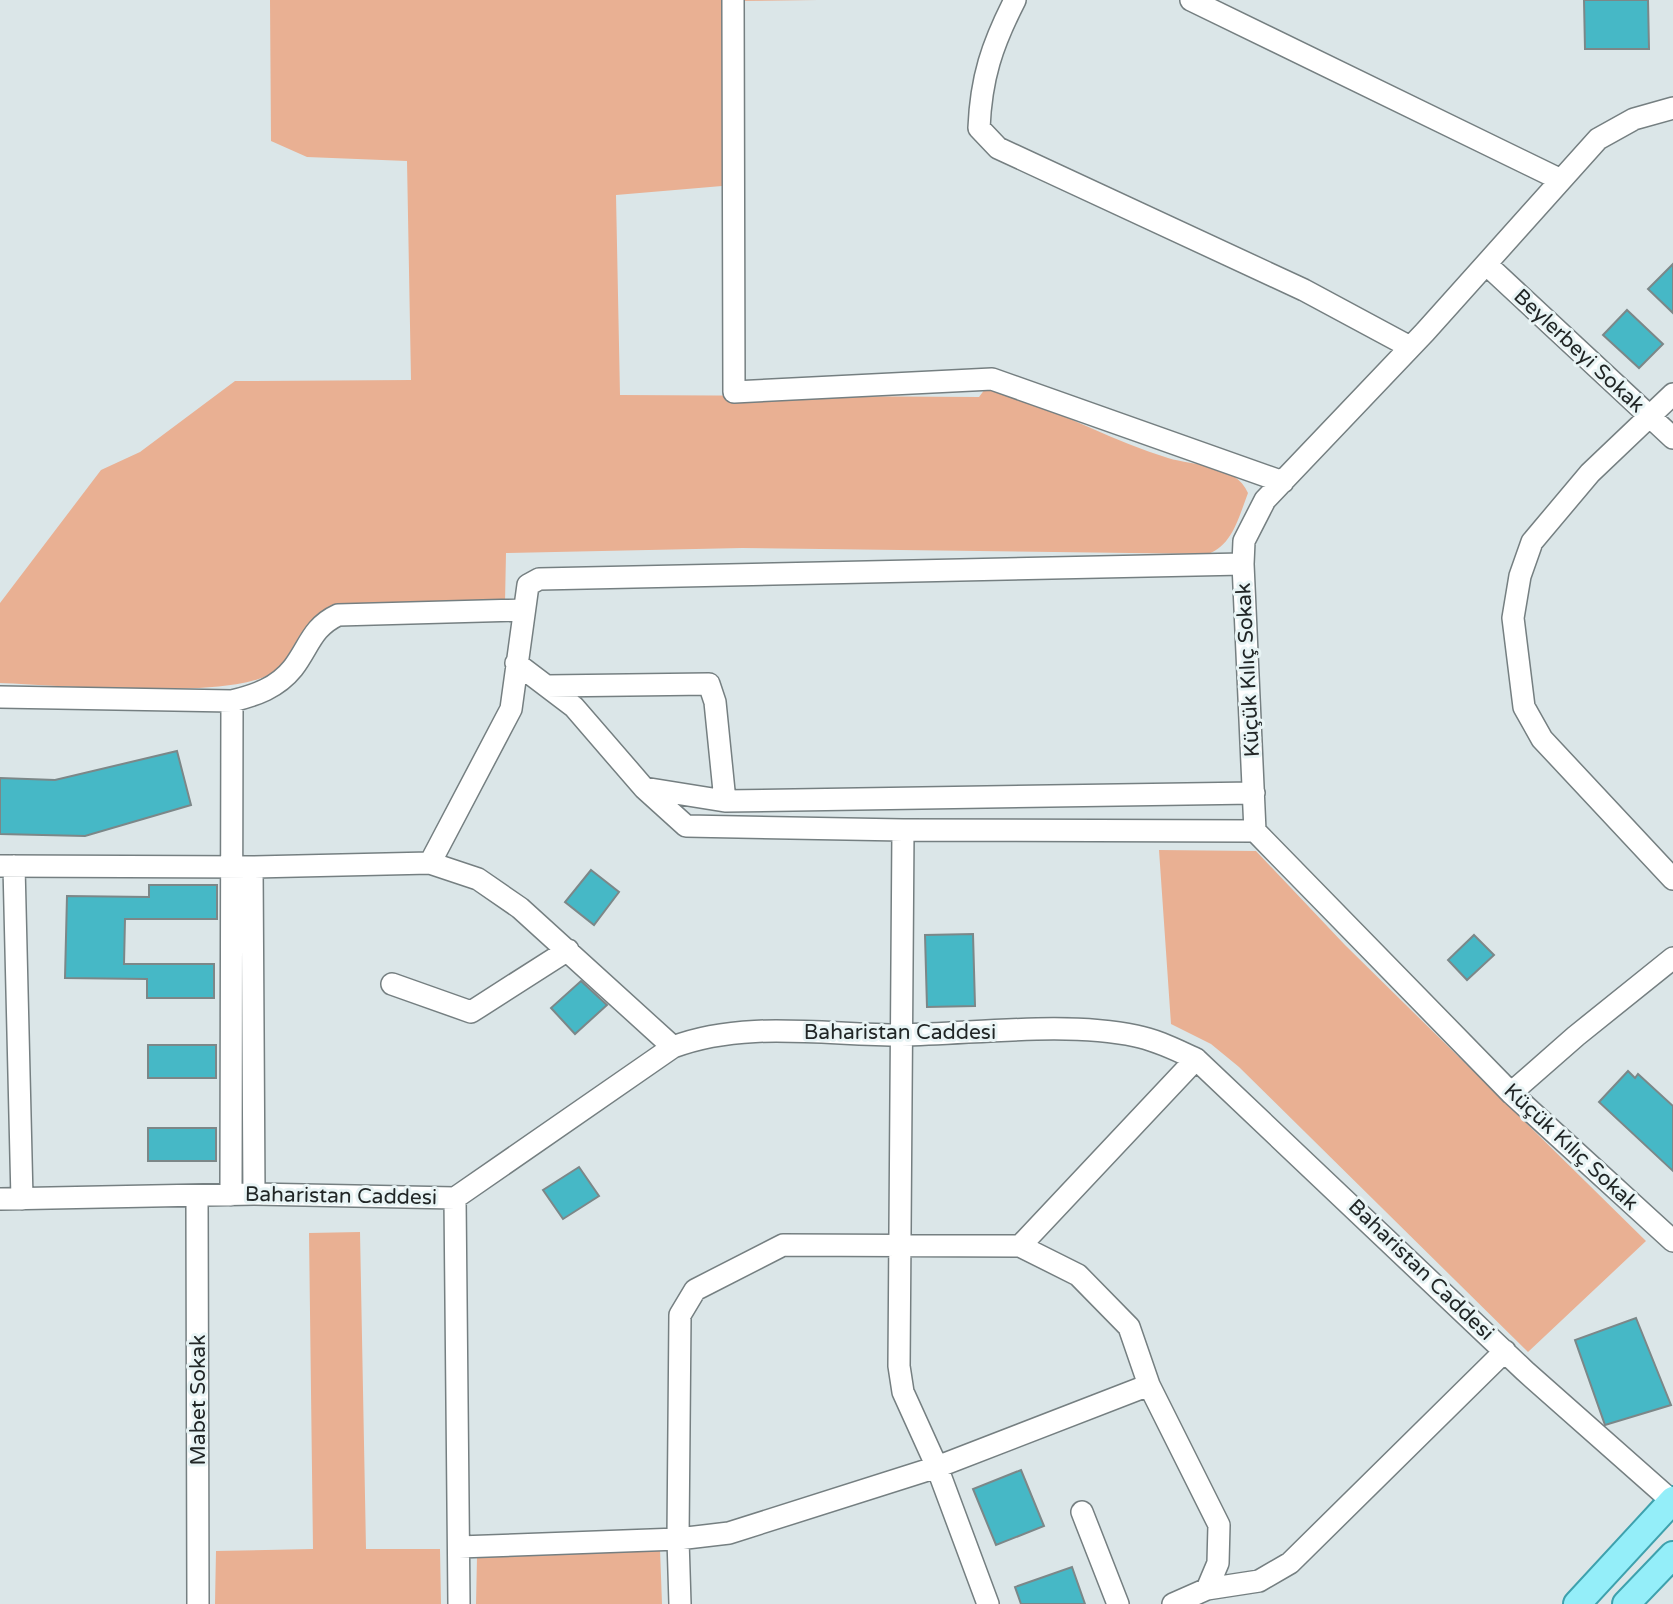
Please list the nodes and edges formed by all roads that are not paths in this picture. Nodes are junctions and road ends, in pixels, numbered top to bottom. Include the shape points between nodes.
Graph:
1 (733, 0) edge
2 (1015, 0) edge
3 (1191, 0) edge
4 (1673, 94) edge
5 (1667, 110) edge
6 (1561, 180) junction
7 (1486, 264) junction
8 (1410, 347) junction
9 (1673, 394) edge
10 (1647, 415) junction
11 (1673, 438) edge
12 (1283, 482) junction
13 (1243, 564) junction
14 (523, 610) junction
15 (516, 663) junction
16 (547, 686) junction
17 (0, 697) edge
18 (232, 701) junction
19 (644, 788) junction
20 (1254, 793) junction
21 (725, 801) junction
22 (903, 831) junction
23 (1255, 831) junction
24 (430, 863) junction
25 (7, 866) edge
26 (243, 867) junction
27 (1673, 879) edge
28 (568, 950) junction
29 (1673, 958) edge
30 (392, 984) dead end
31 (900, 1035) junction
32 (673, 1047) junction
33 (1196, 1059) junction
34 (1511, 1093) junction
35 (254, 1194) junction
36 (231, 1195) junction
37 (197, 1196) junction
38 (455, 1198) junction
39 (0, 1199) edge
40 (22, 1199) junction
41 (1673, 1241) edge
42 (1020, 1246) junction
43 (900, 1247) junction
44 (1505, 1351) junction
45 (1149, 1385) junction
46 (937, 1466) junction
47 (1673, 1501) edge
48 (1082, 1512) dead end
49 (678, 1539) junction
50 (459, 1547) junction
51 (1673, 1555) edge
52 (1207, 1589) junction
53 (198, 1604) edge
54 (459, 1604) edge
55 (680, 1604) edge
56 (988, 1604) edge
57 (1118, 1604) edge
58 (1173, 1604) edge
59 (1577, 1604) edge
60 (1626, 1604) edge

1 - 12 street via 734,393 992,379
2 - 8 street via 995,39 981,87 979,128 999,148 1304,290
3 - 6 street
4 - 5 street
5 - 6 street, Küçük Kılıç Sokak via 1634,118 1598,139
6 - 7 street, Küçük Kılıç Sokak
7 - 8 street, Küçük Kılıç Sokak
7 - 10 street, Beylerbeyi Sokak
8 - 12 street, Küçük Kılıç Sokak
9 - 10 street
10 - 11 street, Beylerbeyi Sokak
10 - 27 street via 1590,472 1532,542 1513,618 1524,707 1542,739
12 - 13 street, Küçük Kılıç Sokak via 1265,500 1244,541
13 - 14 street via 539,579 528,585
13 - 20 street, Küçük Kılıç Sokak
14 - 15 street
14 - 18 street via 338,615 314,631 293,668 274,686
15 - 16 street
15 - 24 street via 511,709
16 - 19 street via 575,707
16 - 21 street via 709,684 715,702
17 - 18 street
18 - 26 street
19 - 21 street
19 - 22 street via 686,826
20 - 21 street
20 - 23 street, Küçük Kılıç Sokak
22 - 23 street
22 - 31 street
23 - 34 street, Küçük Kılıç Sokak
24 - 26 street
24 - 28 street via 478,879
25 - 26 street
25 - 40 street
26 - 35 street
26 - 36 street
28 - 30 street via 471,1012
28 - 32 street
29 - 34 street
31 - 32 street, Baharistan Caddesi via 745,1031 699,1037
31 - 33 street, Baharistan Caddesi via 1109,1032 1137,1036
31 - 43 street
32 - 38 street, Baharistan Caddesi
33 - 42 street
33 - 44 street, Baharistan Caddesi
34 - 41 street, Küçük Kılıç Sokak
35 - 36 street, Baharistan Caddesi
35 - 38 street, Baharistan Caddesi
36 - 37 street, Baharistan Caddesi
37 - 40 street, Baharistan Caddesi
37 - 53 street, Mabet Sokak
38 - 50 street
39 - 40 street, Baharistan Caddesi
42 - 43 street
42 - 45 street via 1078,1275 1129,1327
43 - 46 street via 904,1392
43 - 49 street via 783,1245 695,1290 680,1315
44 - 47 street, Baharistan Caddesi
44 - 52 street via 1290,1563 1259,1581
45 - 46 street
45 - 52 street via 1219,1525 1219,1563
46 - 49 street via 729,1534
46 - 56 street
47 - 59 main road
48 - 57 street
49 - 50 street
49 - 55 street
50 - 54 street
51 - 60 main road
52 - 58 street

